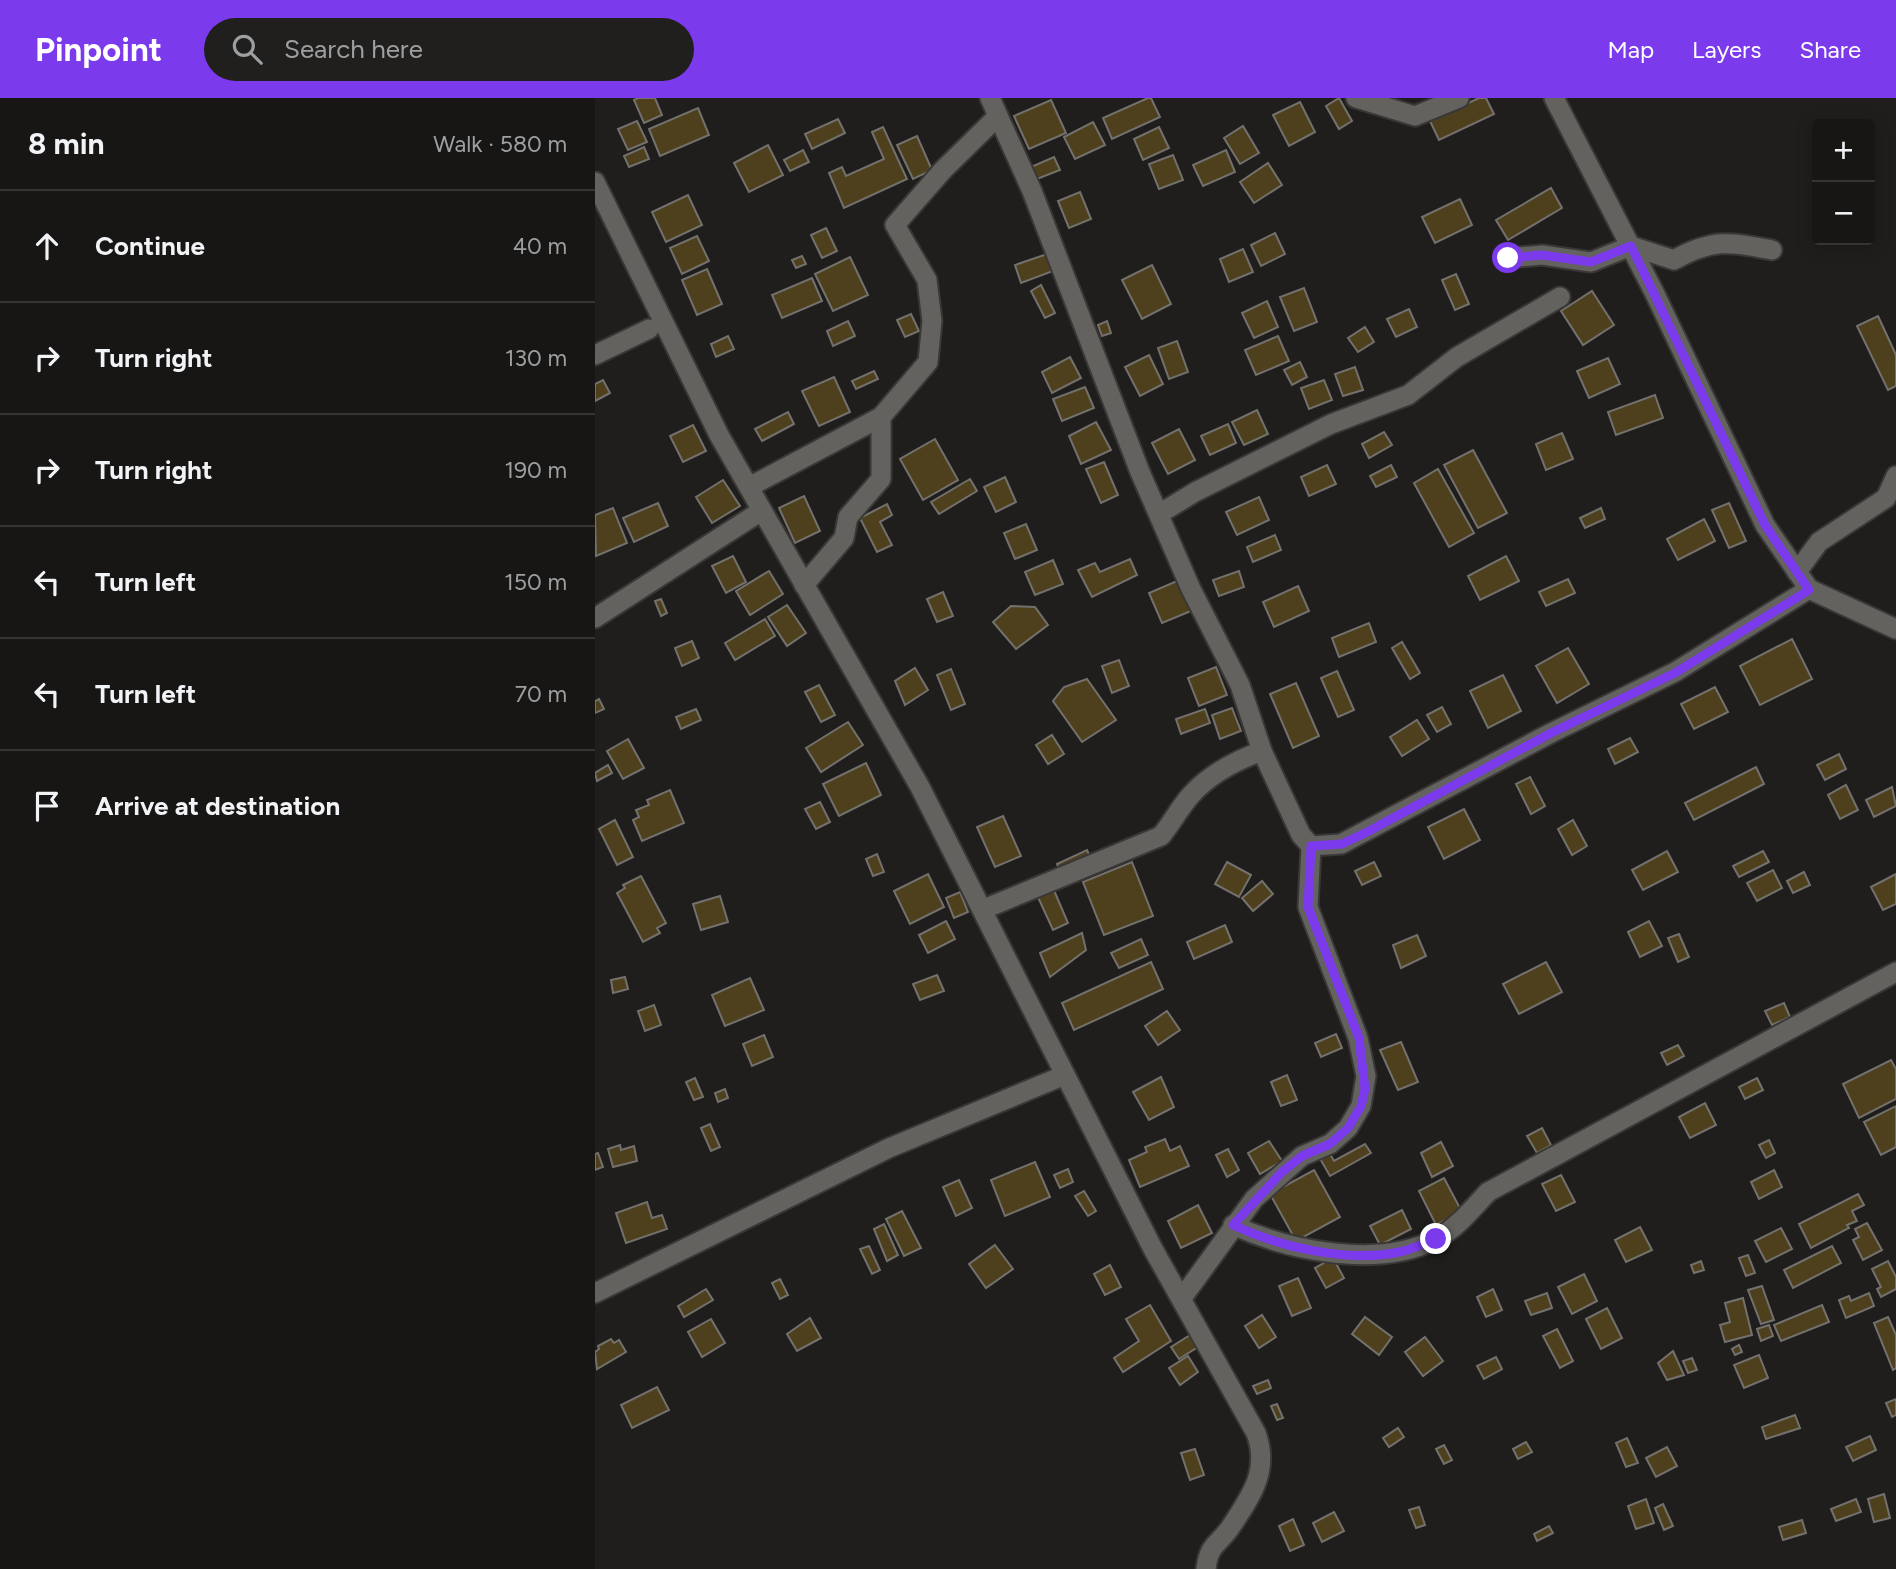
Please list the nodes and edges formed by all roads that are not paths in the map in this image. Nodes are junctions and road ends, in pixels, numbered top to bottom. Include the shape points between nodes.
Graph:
1 (1356, 98) edge
2 (1459, 98) edge
3 (1555, 98) edge
4 (994, 107) edge
5 (595, 182) edge
6 (1631, 246) junction
7 (1772, 250) dead end
8 (1508, 258) dead end
9 (1560, 297) dead end
10 (649, 330) dead end
11 (595, 355) edge
12 (881, 416) junction
13 (1896, 476) edge
14 (749, 487) junction
15 (1159, 514) junction
16 (755, 515) dead end
17 (1797, 572) junction
18 (804, 585) junction
19 (1809, 590) junction
20 (595, 618) edge
21 (1894, 627) edge
22 (1262, 751) junction
23 (1311, 846) junction
24 (984, 909) junction
25 (1896, 972) edge
26 (1065, 1075) junction
27 (1233, 1225) junction
28 (595, 1293) edge
29 (1182, 1298) junction
30 (1206, 1569) edge

1 - 2 street via 1415,116
3 - 6 street
4 - 12 street via 895,225 927,280 932,321 928,362
4 - 15 street via 1032,191
5 - 14 street via 652,304
6 - 7 street via 1674,260 1698,246 1724,241
6 - 8 street via 1591,262 1542,255
6 - 17 street via 1765,525
9 - 15 street via 1457,357 1408,395 1331,424
10 - 11 street
12 - 14 street
12 - 18 street via 881,479 848,517 844,538
13 - 17 street via 1887,498 1819,542
14 - 18 street
15 - 22 street via 1240,685
16 - 20 street
17 - 19 street
18 - 24 street
19 - 21 street
19 - 23 street via 1675,673 1551,733 1369,831 1342,844
22 - 23 street via 1301,835
22 - 24 street via 1235,761 1191,795 1161,835
23 - 27 street via 1308,907 1359,1038 1365,1089 1348,1128 1282,1172
24 - 26 street
25 - 27 street via 1488,1192 1458,1224 1436,1239 1400,1252 1361,1256 1260,1237
26 - 28 street via 890,1148
26 - 29 street
27 - 29 street
29 - 30 street via 1242,1405 1263,1459 1260,1474 1228,1531 1209,1550

